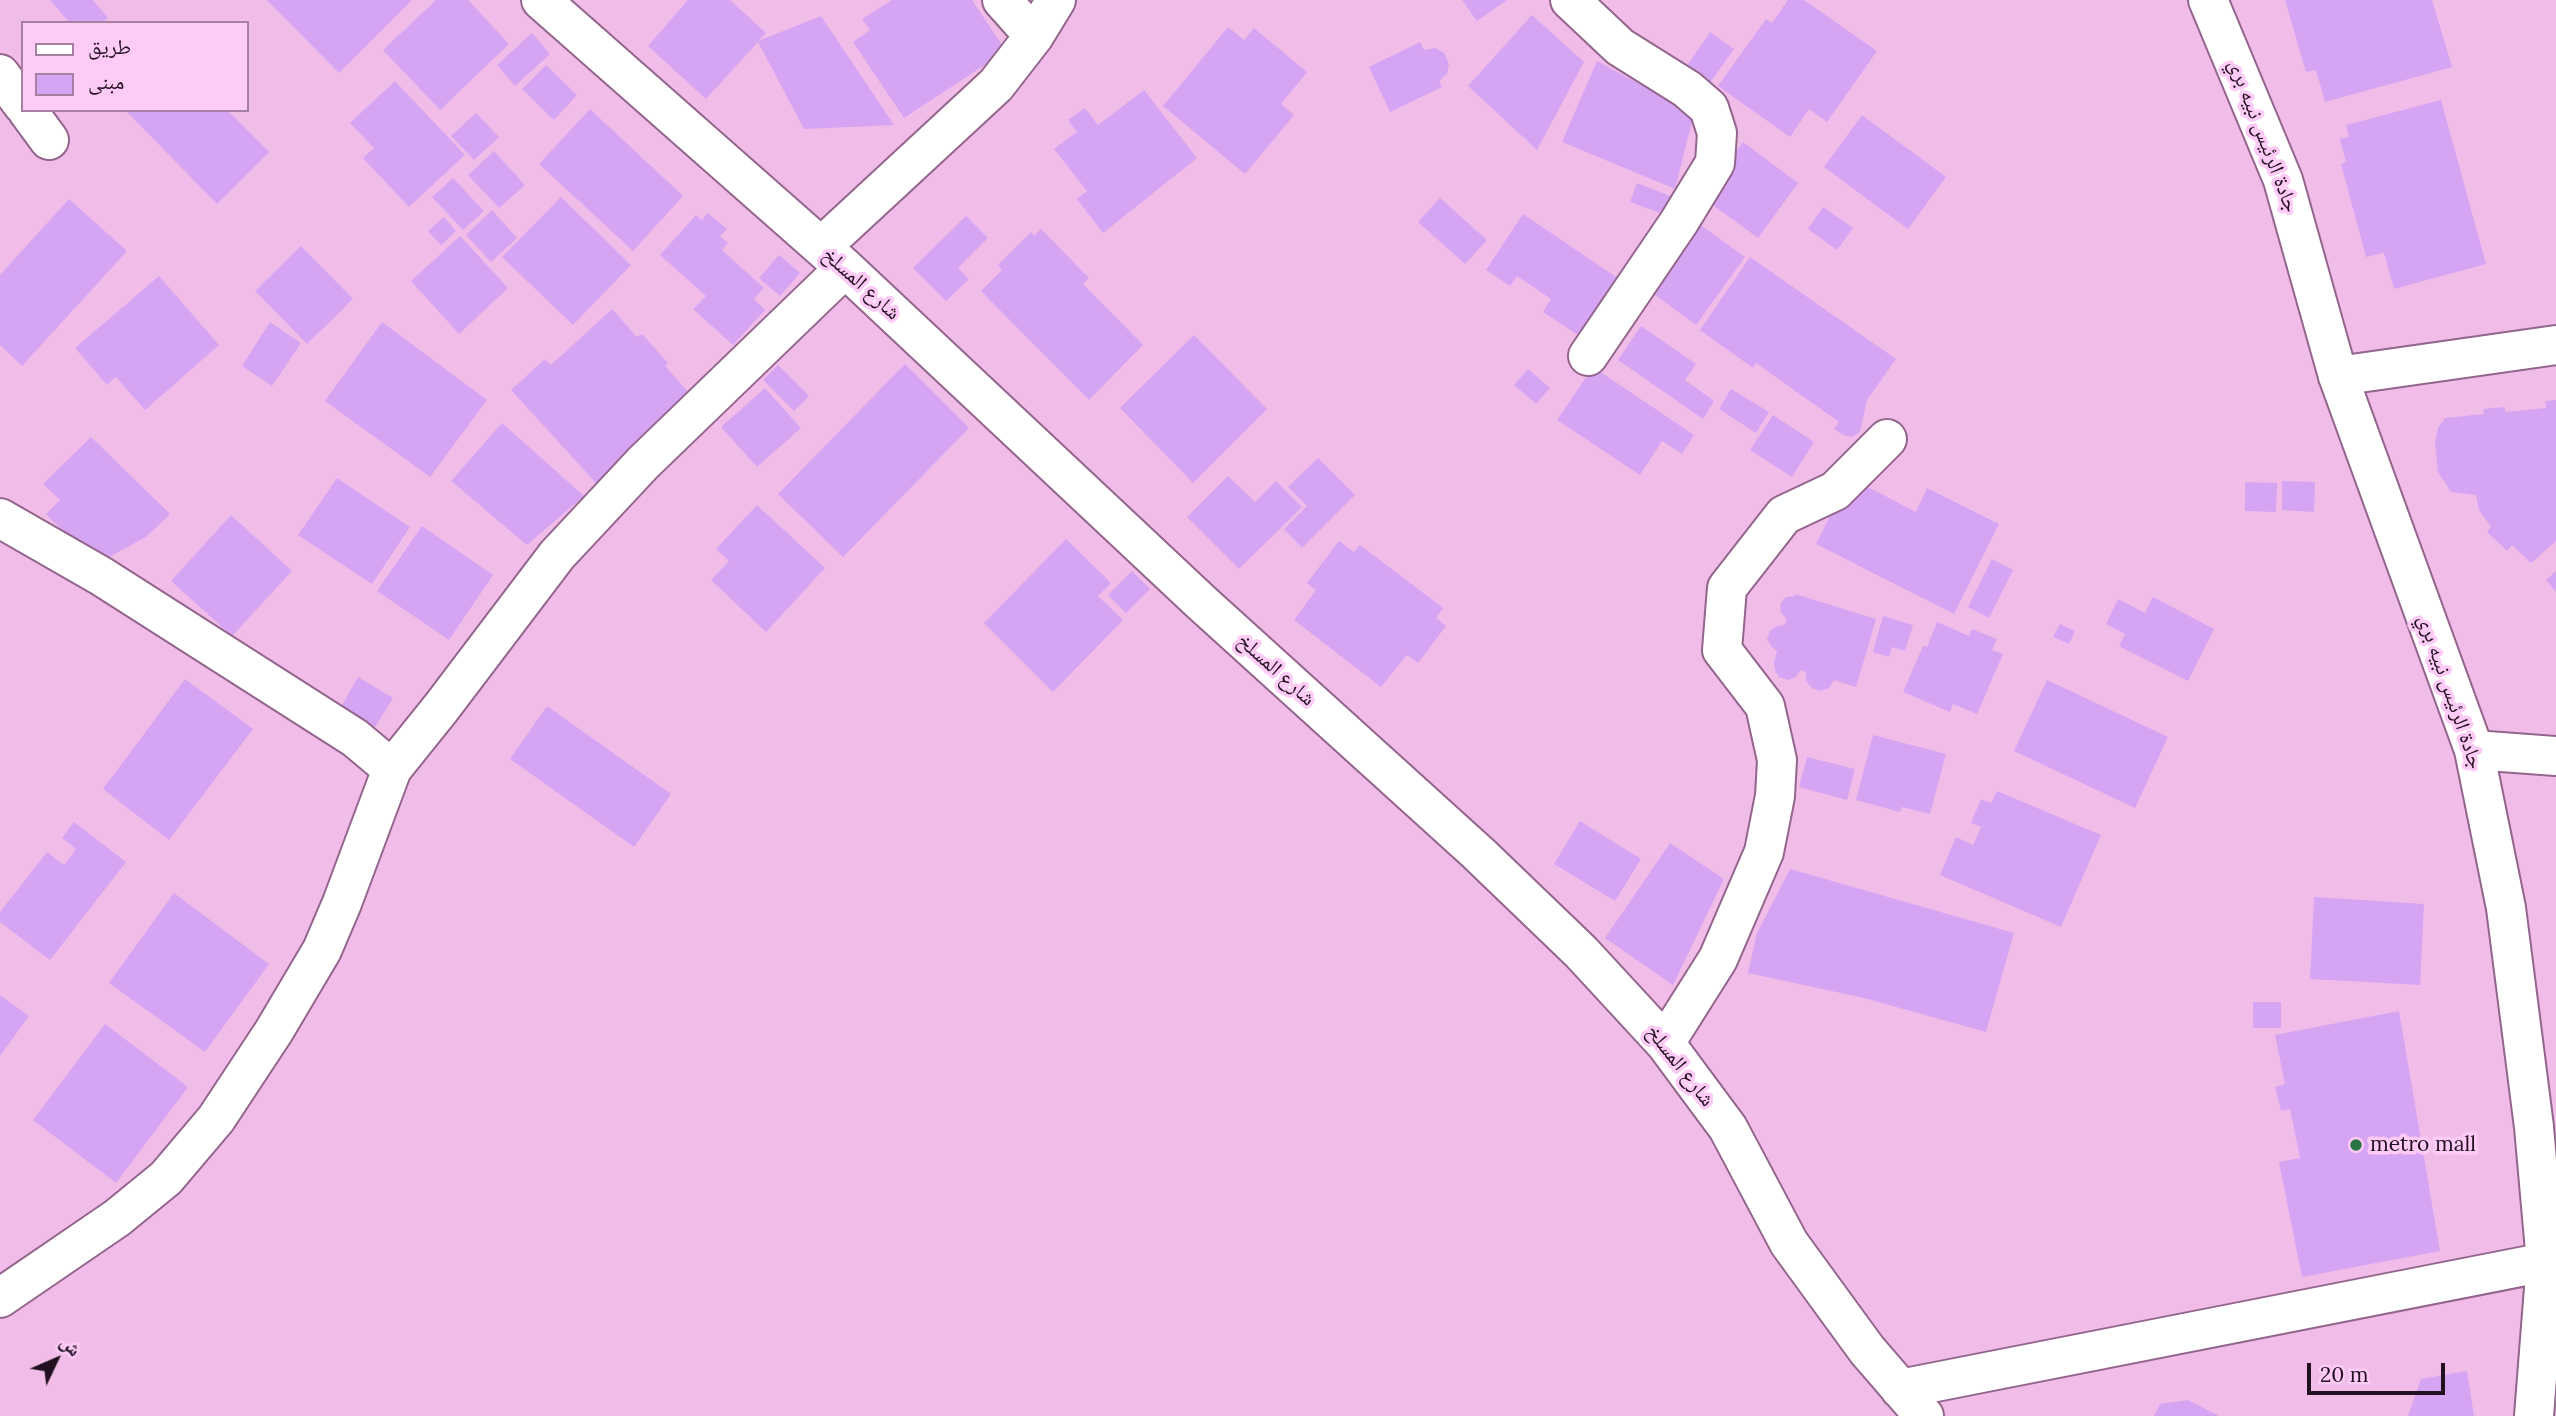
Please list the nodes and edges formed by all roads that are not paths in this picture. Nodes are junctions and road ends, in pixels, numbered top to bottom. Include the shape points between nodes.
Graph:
1 (541, 0) edge
2 (1002, 0) edge
3 (1056, 0) edge
4 (1570, 0) edge
5 (2208, 0) edge
6 (1034, 36) junction
7 (0, 74) edge
8 (21, 102) edge
9 (28, 112) edge
10 (49, 140) dead end
11 (833, 257) junction
12 (2556, 345) edge
13 (1588, 356) dead end
14 (2338, 376) junction
15 (1887, 439) dead end
16 (0, 518) edge
17 (2474, 750) junction
18 (2556, 756) edge
19 (392, 769) junction
20 (1665, 1043) junction
21 (2551, 1261) edge
22 (0, 1298) edge
23 (1912, 1402) edge
24 (2534, 1416) edge

1 - 11 street, شارع المسلخ
2 - 6 street
3 - 6 street
4 - 13 street via 1620,47 1709,108 1717,133 1715,163
5 - 14 street, جادة الرئيس نبيه بري via 2283,180
6 - 11 street via 996,85
7 - 8 street
9 - 10 street
11 - 19 street via 557,555
11 - 20 street, شارع المسلخ via 1202,603 1497,871 1581,951
12 - 14 street
14 - 17 street, جادة الرئيس نبيه بري
15 - 20 street via 1835,491 1784,514 1727,588 1722,650 1765,706 1777,760 1775,796 1764,852 1718,959
16 - 19 street via 101,576 355,738
17 - 18 street
17 - 21 street, جادة الرئيس نبيه بري via 2506,908
19 - 22 street via 322,950 216,1119 157,1186
20 - 23 street, شارع المسلخ via 1728,1128 1789,1243 1867,1350
21 - 23 street
21 - 24 street, جادة الرئيس نبيه بري

